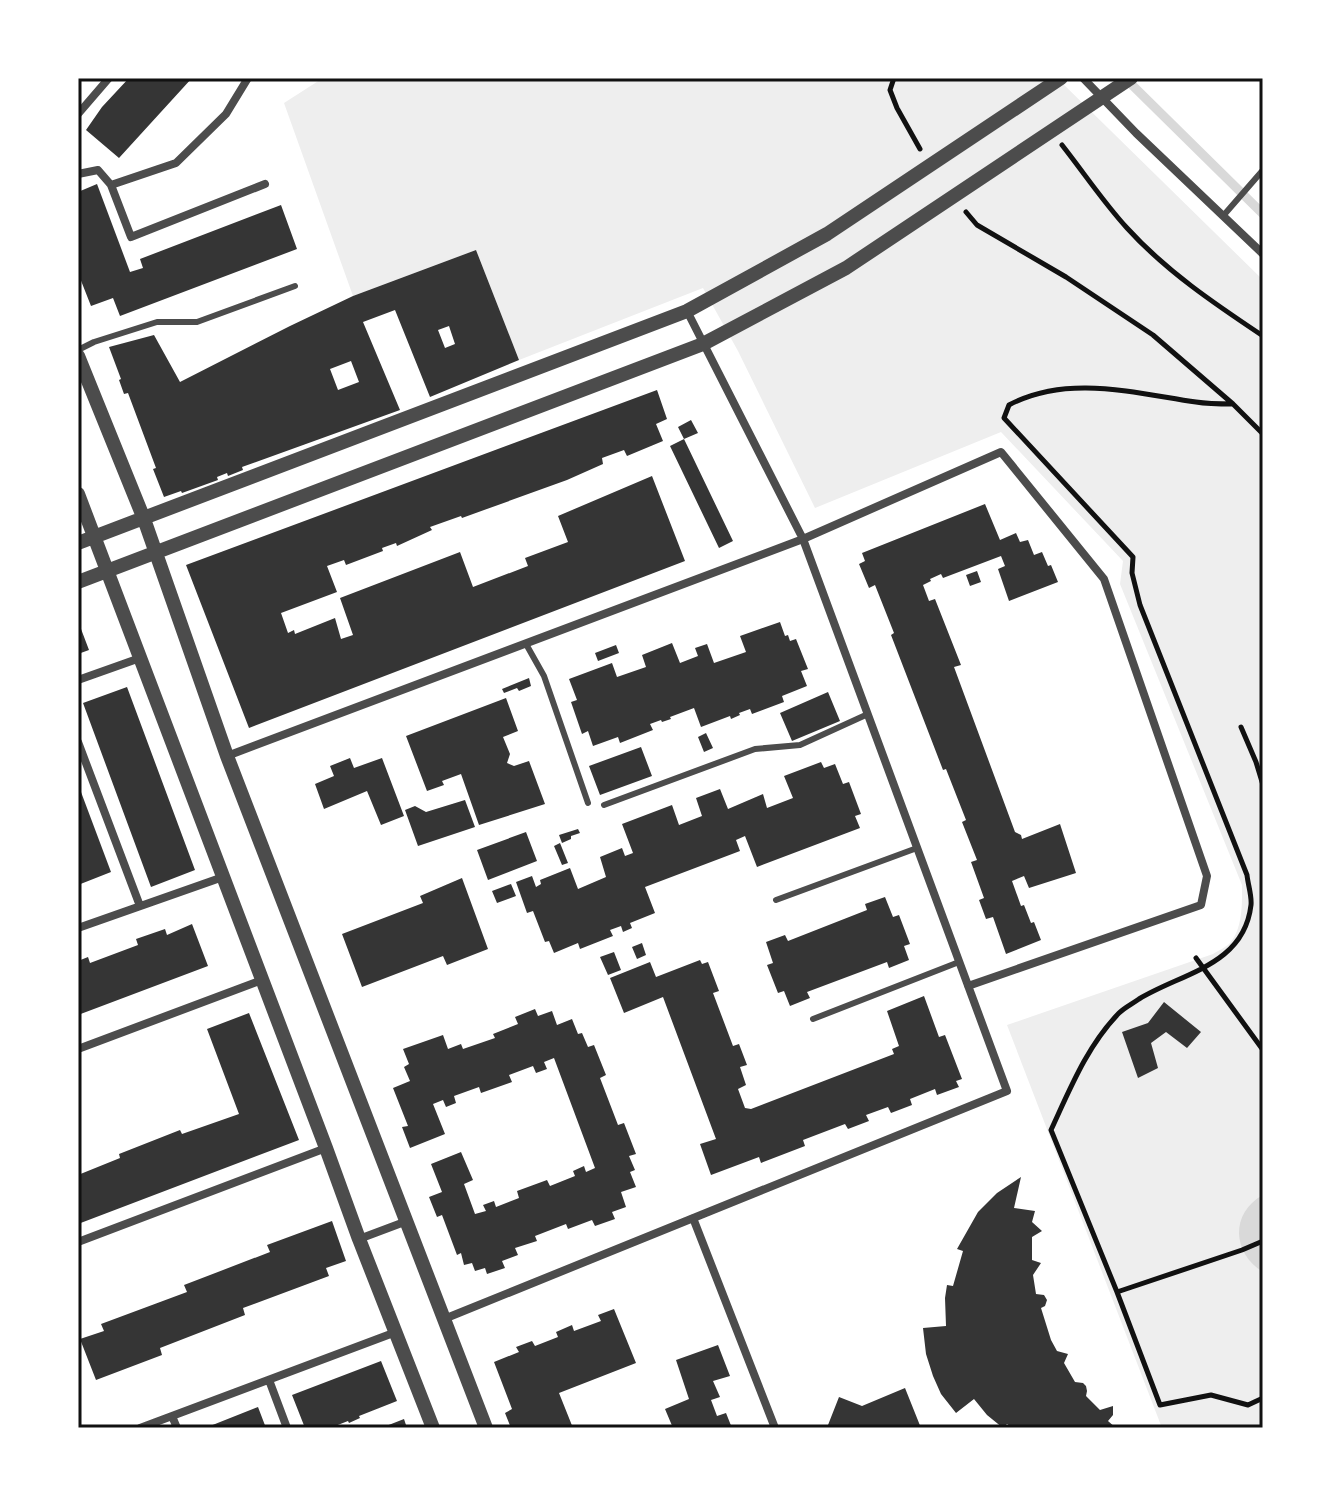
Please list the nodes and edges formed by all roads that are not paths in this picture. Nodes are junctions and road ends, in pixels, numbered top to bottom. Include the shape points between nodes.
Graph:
1 (109, 78) edge
2 (248, 78) edge
3 (1061, 78) edge
4 (1083, 78) edge
5 (1131, 78) edge
6 (78, 114) edge
7 (1263, 170) edge
8 (78, 174) edge
9 (265, 184) dead end
10 (111, 185) junction
11 (1223, 216) junction
12 (1263, 254) edge
13 (295, 286) dead end
14 (687, 311) junction
15 (703, 344) junction
16 (78, 353) edge
17 (78, 494) edge
18 (144, 519) junction
19 (94, 538) junction
20 (803, 539) junction
21 (78, 543) edge
22 (155, 552) junction
23 (106, 571) junction
24 (78, 582) edge
25 (526, 644) junction
26 (140, 658) junction
27 (78, 680) edge
28 (868, 714) junction
29 (78, 742) edge
30 (227, 756) junction
31 (588, 803) dead end
32 (604, 805) dead end
33 (917, 848) junction
34 (223, 877) junction
35 (776, 900) dead end
36 (140, 906) junction
37 (78, 928) edge
38 (959, 962) junction
39 (262, 980) junction
40 (968, 986) junction
41 (813, 1019) dead end
42 (78, 1049) edge
43 (326, 1148) junction
44 (693, 1218) junction
45 (407, 1221) junction
46 (359, 1239) junction
47 (78, 1242) edge
48 (444, 1319) junction
49 (396, 1332) junction
50 (269, 1380) junction
51 (172, 1416) junction
52 (140, 1428) edge
53 (177, 1428) edge
54 (287, 1428) edge
55 (433, 1428) edge
56 (486, 1428) edge
57 (775, 1428) edge

1 - 6 street
2 - 10 street via 226,114 176,163
3 - 14 street via 827,234
4 - 11 street
5 - 15 street via 846,268
7 - 11 lane
8 - 10 street via 98,170
9 - 10 street via 131,237
11 - 12 street
13 - 16 lane via 197,322 157,322 94,342
14 - 15 street
14 - 18 street
15 - 20 street
15 - 22 street
16 - 18 street
17 - 19 street
18 - 19 street
18 - 22 street
19 - 21 street
19 - 23 street
20 - 25 street
20 - 28 street
20 - 40 street via 1001,452 1104,579 1207,876 1201,905
22 - 23 street
22 - 30 street
23 - 24 street
23 - 26 street
25 - 30 street
25 - 31 lane via 544,676
26 - 27 street
26 - 34 street
28 - 32 lane via 800,745 755,749
28 - 33 street
29 - 36 street
30 - 45 street
33 - 35 lane
33 - 38 street
34 - 36 street
34 - 39 street
36 - 37 street
38 - 40 street
38 - 41 lane
39 - 42 street
39 - 43 street
40 - 44 street via 1007,1091
43 - 46 street
43 - 47 street
44 - 48 street
44 - 57 street
45 - 46 street
45 - 48 street
46 - 49 street
48 - 56 street
49 - 50 street
49 - 55 street
50 - 51 street
50 - 54 street
51 - 52 street
51 - 53 street

